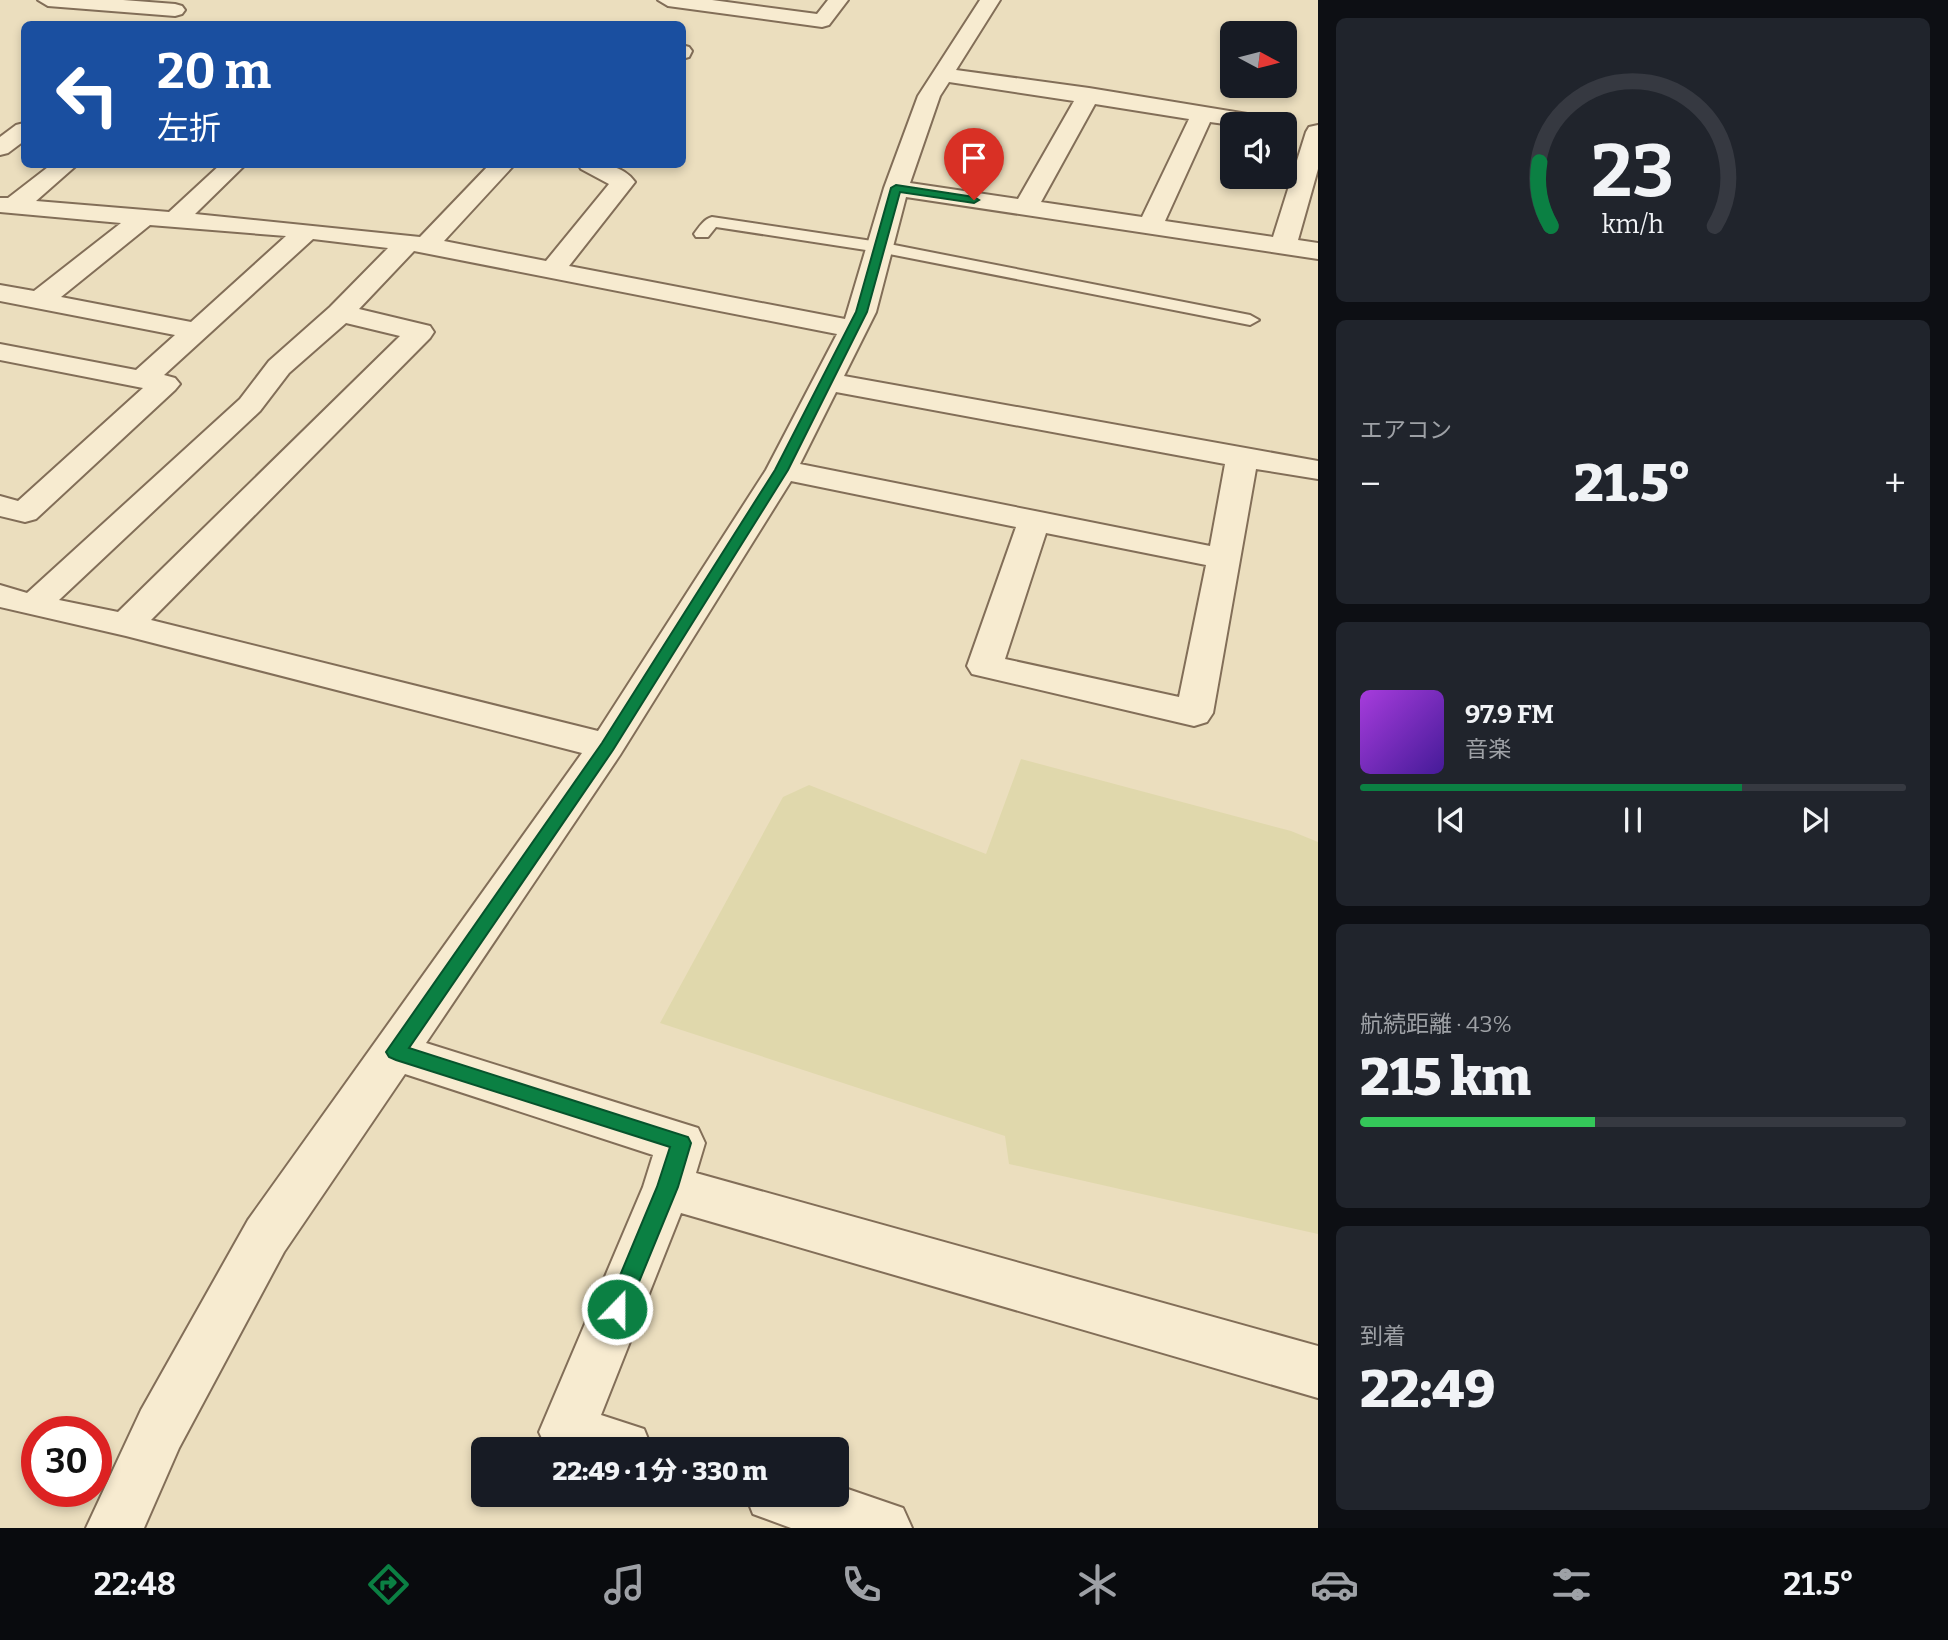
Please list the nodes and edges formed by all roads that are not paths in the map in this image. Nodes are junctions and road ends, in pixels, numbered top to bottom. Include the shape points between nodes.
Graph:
1 (48, 0) edge
2 (668, 0) edge
3 (838, 0) edge
4 (990, 0) edge
5 (706, 3) edge
6 (177, 11) edge
7 (685, 21) edge
8 (943, 75) junction
9 (1090, 95) junction
10 (1202, 114) junction
11 (1220, 117) edge
12 (1297, 129) edge
13 (21, 132) edge
14 (1318, 132) edge
15 (0, 148) edge
16 (61, 168) edge
17 (231, 168) edge
18 (500, 168) edge
19 (597, 168) edge
20 (896, 188) junction
21 (7, 206) edge
22 (1026, 208) junction
23 (144, 217) junction
24 (174, 219) junction
25 (1150, 227) junction
26 (307, 231) junction
27 (702, 234) dead end
28 (417, 244) junction
29 (879, 247) junction
30 (1283, 247) junction
31 (1318, 251) edge
32 (552, 270) junction
33 (0, 293) edge
34 (40, 300) junction
35 (340, 313) junction
36 (1250, 320) dead end
37 (852, 329) junction
38 (197, 331) junction
39 (0, 352) edge
40 (142, 379) junction
41 (825, 381) junction
42 (1242, 458) junction
43 (782, 470) junction
44 (1318, 470) edge
45 (0, 506) edge
46 (1034, 521) junction
47 (1224, 559) junction
48 (0, 596) edge
49 (33, 606) junction
50 (126, 625) junction
51 (607, 746) junction
52 (396, 1052) junction
53 (667, 1187) junction
54 (1318, 1372) edge
55 (584, 1437) edge
56 (816, 1507) edge
57 (115, 1528) edge
58 (883, 1528) edge

1 - 6 street
2 - 5 street
3 - 5 street via 822,21
4 - 8 street
5 - 7 street
8 - 9 street
8 - 20 street via 929,96
9 - 10 street
9 - 22 street
10 - 11 street
10 - 25 street
12 - 14 street
13 - 15 street
14 - 30 street
16 - 21 street
17 - 24 street
18 - 28 street
19 - 32 street via 623,182
20 - 22 street
20 - 29 street
21 - 23 street
22 - 25 street
23 - 24 street
23 - 34 street
24 - 26 street
25 - 30 street
26 - 28 street
26 - 38 street
27 - 29 lane via 712,222
28 - 32 street
28 - 35 street
29 - 36 lane
29 - 37 street via 862,312
30 - 31 street
32 - 37 street
33 - 34 street
34 - 38 street
35 - 49 street via 279,367 250,405
35 - 50 street via 420,331
37 - 41 street
38 - 40 street
39 - 40 street
40 - 45 street via 164,384 25,512
41 - 42 street
41 - 43 street
42 - 44 street
42 - 47 street
43 - 46 street
43 - 51 street
46 - 47 street
46 - 47 street via 985,666 1194,713
48 - 49 street
49 - 50 street
50 - 51 street
51 - 52 street
52 - 53 street via 681,1143
52 - 57 street via 266,1236 160,1429
53 - 54 street
53 - 55 street via 567,1432
56 - 58 street

